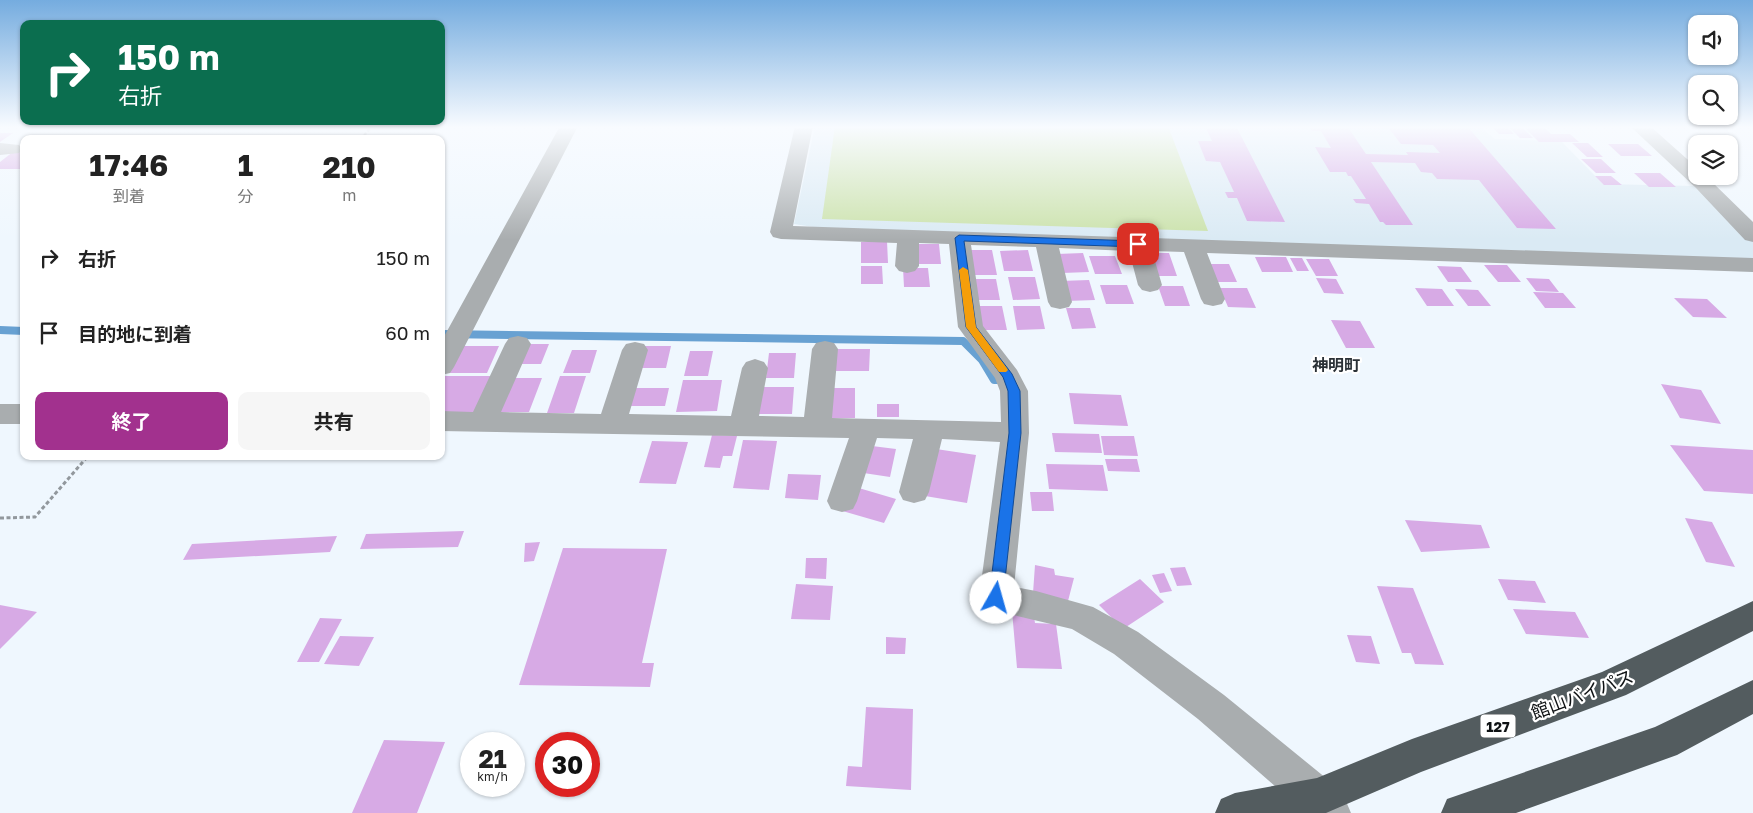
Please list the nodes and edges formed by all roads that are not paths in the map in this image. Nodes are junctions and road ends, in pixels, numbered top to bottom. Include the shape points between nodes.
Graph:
1 (549, 164) edge
2 (796, 164) edge
3 (1680, 164) edge
4 (1753, 235) edge
5 (908, 236) junction
6 (959, 238) junction
7 (1046, 241) junction
8 (1138, 244) junction
9 (1193, 246) junction
10 (1753, 265) edge
11 (906, 266) dead end
12 (1150, 285) dead end
13 (1213, 298) dead end
14 (1060, 302) dead end
15 (518, 344) dead end
16 (825, 349) dead end
17 (635, 350) dead end
18 (445, 359) edge
19 (755, 368) dead end
20 (0, 414) edge
21 (20, 414) edge
22 (445, 421) edge
23 (483, 421) junction
24 (612, 424) junction
25 (743, 426) junction
26 (817, 428) junction
27 (866, 429) junction
28 (930, 429) junction
29 (1015, 433) junction
30 (914, 492) dead end
31 (842, 501) dead end
32 (1753, 615) edge
33 (1753, 696) edge
34 (1324, 805) edge
35 (1235, 813) edge
36 (1460, 813) edge

1 - 18 street
2 - 5 street via 781,232
3 - 4 street
5 - 6 street
5 - 11 street
6 - 7 street
6 - 29 street via 971,327 1012,384
7 - 8 street
7 - 14 street
8 - 9 street
8 - 12 street
9 - 10 street
9 - 13 street
15 - 23 street
16 - 26 street
17 - 24 street
19 - 25 street
20 - 21 street
22 - 23 street
23 - 24 street
24 - 25 street
25 - 26 street
26 - 27 street
27 - 28 street
27 - 31 street
28 - 29 street
28 - 30 street
29 - 34 street via 996,598 1081,617 1126,643 1211,707
32 - 34 highway, 館山バイパス / 127 via 1613,684 1412,757
33 - 36 highway via 1664,742
34 - 35 highway, 館山バイパス / 127

